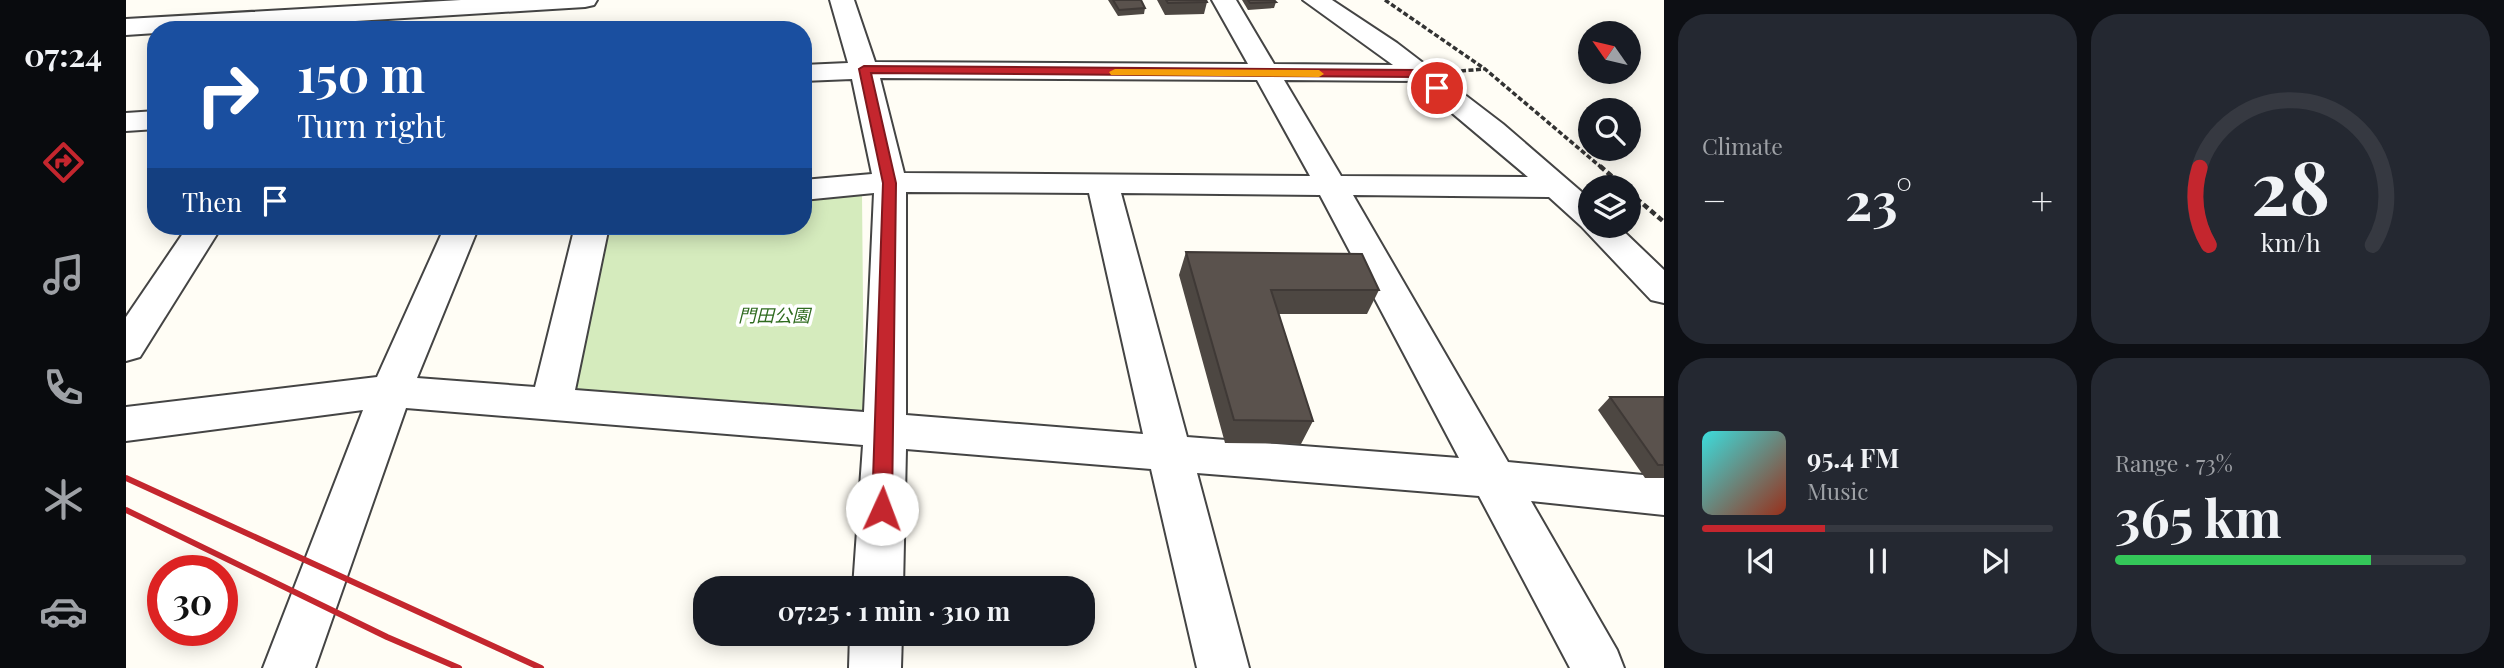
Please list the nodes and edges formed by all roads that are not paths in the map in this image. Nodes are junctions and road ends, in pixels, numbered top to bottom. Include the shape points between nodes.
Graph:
1 (142, 0) edge
2 (585, 0) edge
3 (842, 0) edge
4 (1224, 0) edge
5 (1315, 0) edge
6 (524, 1) edge
7 (218, 21) edge
8 (521, 21) edge
9 (147, 26) edge
10 (126, 27) edge
11 (864, 69) junction
12 (812, 72) edge
13 (1418, 73) junction
14 (1266, 74) junction
15 (147, 121) edge
16 (126, 122) edge
17 (890, 183) junction
18 (1103, 185) junction
19 (1331, 185) junction
20 (1558, 187) junction
21 (812, 189) edge
22 (1578, 206) edge
23 (199, 235) edge
24 (458, 235) edge
25 (590, 235) edge
26 (1610, 238) edge
27 (1664, 291) edge
28 (126, 347) edge
29 (391, 391) junction
30 (552, 403) junction
31 (126, 424) edge
32 (886, 429) junction
33 (1170, 454) junction
34 (1492, 479) junction
35 (1664, 496) edge
36 (879, 576) edge
37 (876, 646) edge
38 (289, 668) edge
39 (875, 668) edge
40 (1223, 668) edge
41 (1598, 668) edge

1 - 10 street
2 - 6 street
3 - 11 street
4 - 14 street
5 - 13 street
6 - 7 street
6 - 8 street
9 - 10 street
11 - 12 street
11 - 14 street
11 - 17 street
13 - 14 street
13 - 20 street
14 - 19 street
15 - 16 street
17 - 18 street
17 - 21 street
17 - 32 street
18 - 19 street
18 - 33 street
19 - 20 street
19 - 34 street
20 - 22 street
23 - 28 street
24 - 29 street
25 - 30 street
26 - 27 street
29 - 30 street
29 - 31 street
29 - 38 street
30 - 32 street
32 - 33 street
32 - 36 street
33 - 34 street
33 - 40 street
34 - 35 street
34 - 41 street
37 - 39 street

